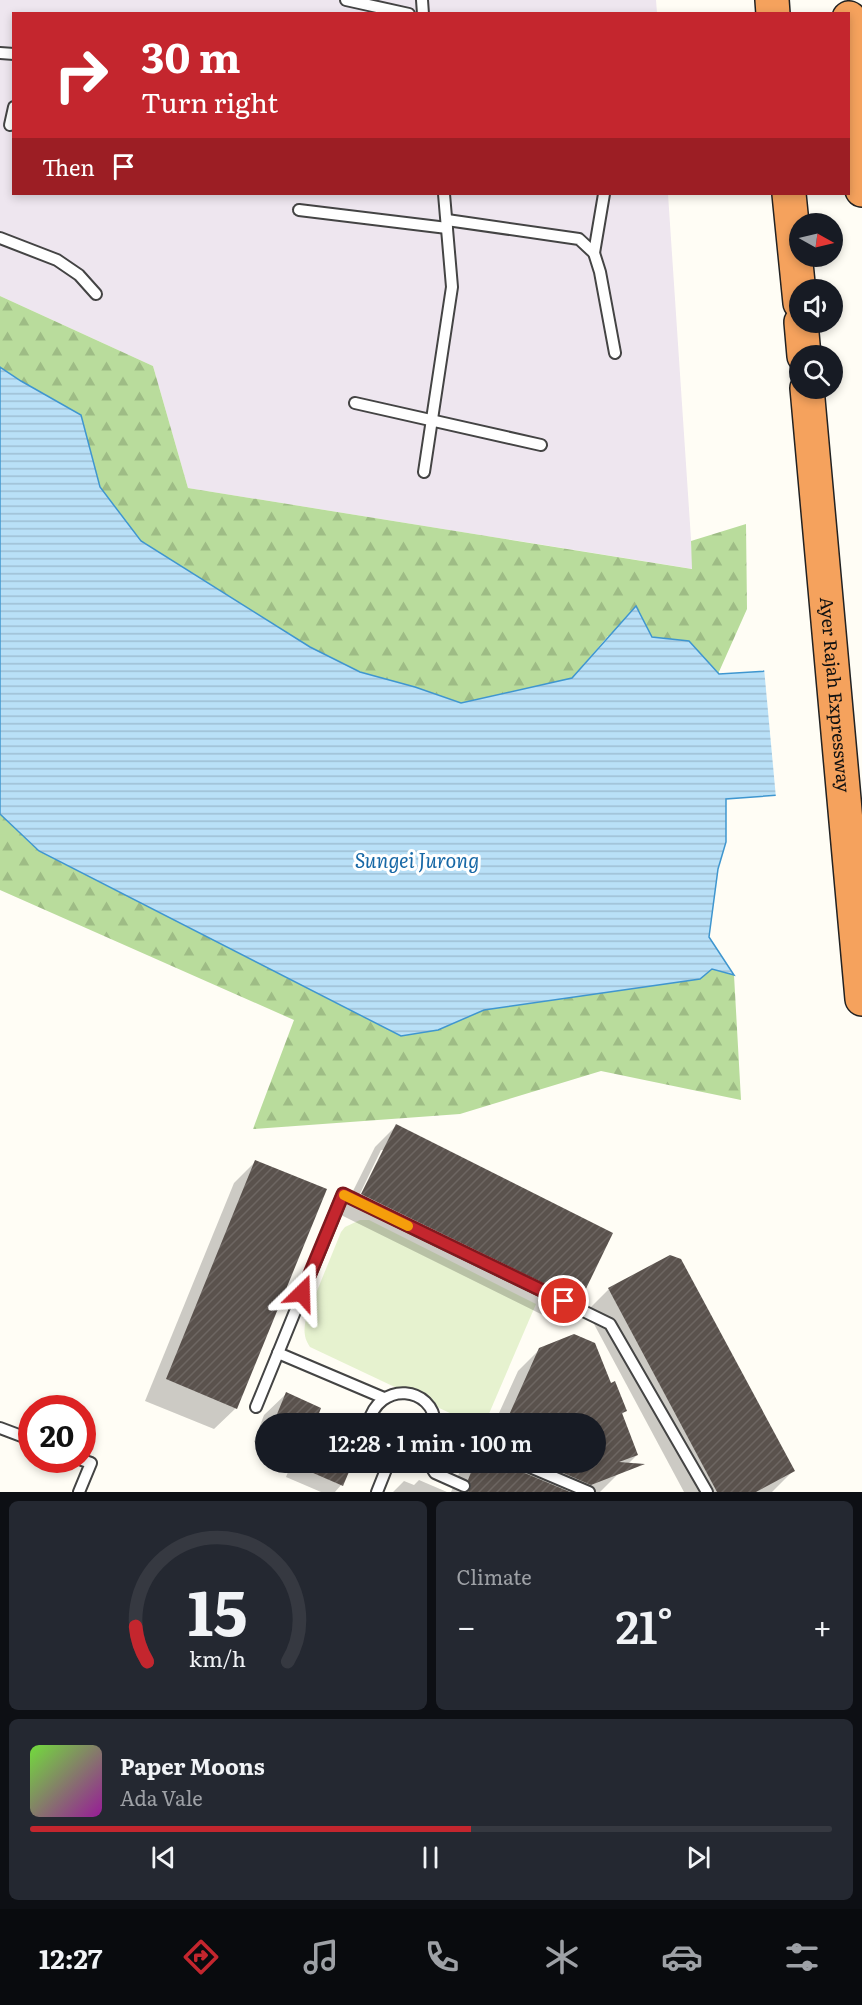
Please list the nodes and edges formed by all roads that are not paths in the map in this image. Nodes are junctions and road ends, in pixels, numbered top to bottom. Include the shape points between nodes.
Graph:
1 (346, 0) edge
2 (401, 12) edge
3 (850, 31) edge
4 (12, 116) edge
5 (10, 125) dead end
6 (862, 190) edge
7 (444, 195) edge
8 (604, 195) edge
9 (789, 195) edge
10 (299, 210) dead end
11 (447, 224) junction
12 (0, 238) edge
13 (594, 253) junction
14 (798, 279) edge
15 (96, 294) dead end
16 (615, 353) dead end
17 (808, 399) edge
18 (355, 403) dead end
19 (432, 421) junction
20 (541, 445) dead end
21 (424, 472) dead end
22 (862, 999) edge
23 (278, 1353) junction
24 (384, 1398) junction
25 (256, 1407) dead end
26 (371, 1413) edge
27 (432, 1413) edge
28 (0, 1428) edge
29 (18, 1435) edge
30 (87, 1473) edge
31 (385, 1473) edge
32 (435, 1473) edge
33 (544, 1473) edge
34 (465, 1485) dead end
35 (80, 1492) edge
36 (377, 1492) edge
37 (589, 1492) edge
38 (707, 1492) edge

1 - 2 lane
3 - 6 highway
4 - 5 lane
7 - 11 lane
8 - 13 lane
9 - 14 highway
10 - 11 lane
11 - 13 lane via 579,239
11 - 19 lane via 452,287
12 - 15 lane via 57,260 79,275
13 - 16 lane
17 - 22 highway, Ayer Rajah Expressway
18 - 19 lane
19 - 20 lane
19 - 21 lane
23 - 24 lane
23 - 25 lane
23 - 38 lane via 343,1194 610,1324
24 - 26 lane
24 - 27 lane via 405,1393 418,1397
28 - 29 lane
30 - 35 lane
31 - 36 lane
32 - 34 lane
33 - 37 lane

